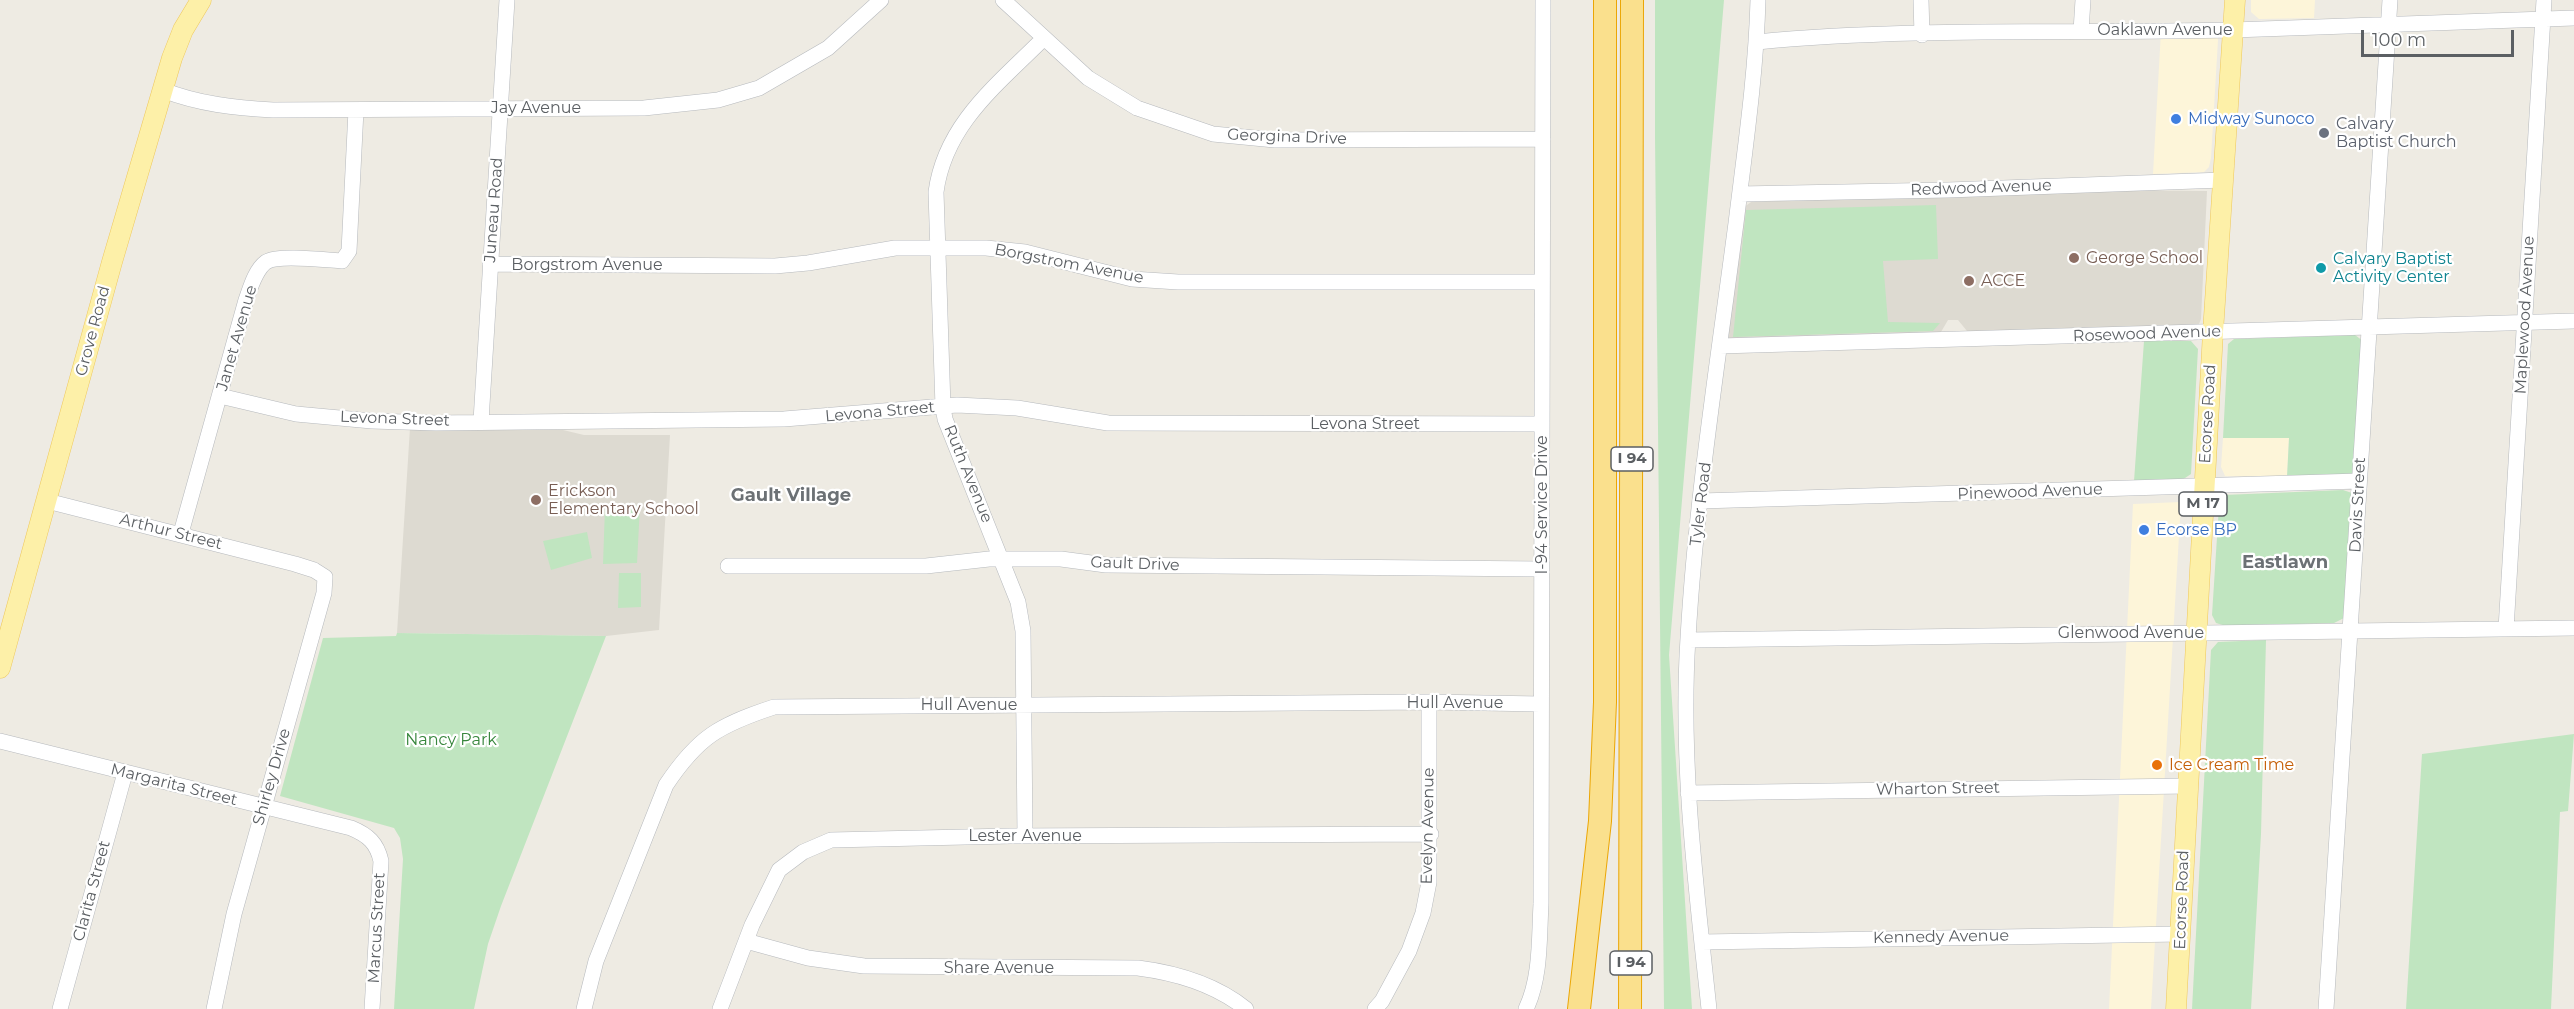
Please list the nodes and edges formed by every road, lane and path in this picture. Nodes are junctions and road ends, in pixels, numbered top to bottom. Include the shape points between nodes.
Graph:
1 (199, 0) edge
2 (507, 0) edge
3 (881, 0) edge
4 (1003, 0) edge
5 (1543, 0) edge
6 (1605, 0) edge
7 (1632, 0) edge
8 (1758, 0) edge
9 (1921, 0) edge
10 (2083, 0) edge
11 (2235, 0) edge
12 (2390, 0) edge
13 (2544, 0) edge
14 (2574, 18) edge
15 (2543, 19) junction
16 (2389, 24) junction
17 (2233, 30) junction
18 (2081, 31) junction
19 (1922, 35) junction
20 (1044, 38) junction
21 (1756, 42) junction
22 (163, 90) junction
23 (500, 109) junction
24 (356, 110) junction
25 (1543, 139) junction
26 (2223, 180) junction
27 (1740, 194) junction
28 (937, 247) junction
29 (490, 264) junction
30 (1542, 282) junction
31 (2574, 321) edge
32 (2524, 322) junction
33 (2370, 328) junction
34 (2212, 332) junction
35 (1720, 346) junction
36 (220, 396) junction
37 (943, 407) junction
38 (481, 421) junction
39 (1542, 424) junction
40 (2359, 481) junction
41 (2204, 488) junction
42 (47, 501) junction
43 (1701, 501) junction
44 (181, 534) junction
45 (1003, 559) junction
46 (295, 564) joint
47 (728, 566) dead end
48 (1541, 569) junction
49 (2574, 628) edge
50 (2506, 629) junction
51 (2351, 631) junction
52 (2197, 632) junction
53 (1688, 640) junction
54 (0, 668) edge
55 (1429, 702) junction
56 (1540, 704) junction
57 (1023, 705) junction
58 (0, 741) edge
59 (125, 773) junction
60 (2188, 786) junction
61 (1688, 793) junction
62 (264, 807) junction
63 (1431, 834) junction
64 (1025, 836) junction
65 (378, 847) joint
66 (2181, 934) junction
67 (746, 941) junction
68 (1702, 942) junction
69 (1581, 1005) edge
70 (60, 1009) edge
71 (214, 1009) edge
72 (372, 1009) edge
73 (584, 1009) edge
74 (720, 1009) edge
75 (1246, 1009) edge
76 (1375, 1009) edge
77 (1526, 1009) edge
78 (1630, 1009) edge
79 (1709, 1009) edge
80 (2176, 1009) edge
81 (2326, 1009) edge

1 - 22 main road, Grove Road via 180,39
2 - 23 street, Juneau Road
3 - 23 street, Jay Avenue via 828,48 759,88 718,100 644,108
4 - 20 street, Georgina Drive
5 - 25 street, I-94 Service Drive
6 - 69 highway, I 94 via 1605,713 1599,841
7 - 78 highway, I 94
8 - 21 street, Tyler Road
9 - 19 street
10 - 18 street
11 - 17 main road, Ecorse Road / M 17
12 - 16 street, Davis Street
13 - 15 street, Maplewood Avenue
14 - 15 street, Oaklawn Avenue
15 - 16 street, Oaklawn Avenue
15 - 32 street, Maplewood Avenue
16 - 17 street, Oaklawn Avenue
16 - 33 street, Davis Street
17 - 18 street, Oaklawn Avenue
17 - 26 main road, Ecorse Road / M 17
18 - 19 street, Oaklawn Avenue
19 - 21 street, Oaklawn Avenue
20 - 25 street, Georgina Drive via 1088,78 1137,108 1213,134 1275,140
20 - 28 street, Ruth Avenue via 965,119 949,144 939,169 936,192
21 - 27 street, Tyler Road
22 - 24 street, Jay Avenue via 234,108
22 - 42 main road, Grove Road
23 - 24 street, Jay Avenue
23 - 29 street, Juneau Road
24 - 36 street, Janet Avenue via 349,251 342,261 265,262 246,300
25 - 30 street, I-94 Service Drive
26 - 27 street, Redwood Avenue
26 - 34 main road, Ecorse Road / M 17
27 - 35 street, Tyler Road
28 - 29 street, Borgstrom Avenue via 895,248 776,266
28 - 30 street, Borgstrom Avenue via 1025,252 1132,279 1178,282
28 - 37 street, Ruth Avenue
29 - 38 street, Juneau Road
30 - 39 street, I-94 Service Drive
31 - 32 street, Rosewood Avenue
32 - 33 street, Rosewood Avenue
32 - 50 street, Maplewood Avenue
33 - 34 street, Rosewood Avenue
33 - 40 street, Davis Street
34 - 35 street, Rosewood Avenue
34 - 41 main road, Ecorse Road / M 17
35 - 43 street, Tyler Road
36 - 38 street, Levona Street via 297,414 399,422
36 - 44 street, Janet Avenue
37 - 38 street, Levona Street via 784,419
37 - 39 street, Levona Street via 1017,408 1108,423
37 - 45 street, Ruth Avenue
39 - 48 street, I-94 Service Drive
40 - 41 street, Pinewood Avenue
40 - 51 street, Davis Street
41 - 43 street, Pinewood Avenue
41 - 52 main road, Ecorse Road / M 17
42 - 44 street, Arthur Street
42 - 54 main road, Grove Road
43 - 53 street, Tyler Road
44 - 46 street, Arthur Street
45 - 47 street, Gault Drive via 916,567
45 - 48 street, Gault Drive via 1266,568
45 - 57 street, Ruth Avenue via 1023,631
46 - 62 street, Shirley Drive via 324,578 324,593
48 - 56 street, I-94 Service Drive
49 - 50 street, Glenwood Avenue
50 - 51 street, Glenwood Avenue
51 - 52 street, Glenwood Avenue
51 - 81 street, Davis Street
52 - 53 street, Glenwood Avenue
52 - 60 main road, Ecorse Road / M 17
53 - 61 street, Tyler Road
55 - 56 street, Hull Avenue
55 - 57 street, Hull Avenue
55 - 63 street, Evelyn Avenue
56 - 77 street, I-94 Service Drive via 1539,955 1532,997
57 - 64 street, Ruth Avenue
57 - 73 street, Hull Avenue via 774,707 734,720 705,739 683,759 666,785 596,961
58 - 59 street, Margarita Street
59 - 62 street, Margarita Street
59 - 70 street, Clarita Street
60 - 61 street, Wharton Street
60 - 66 main road, Ecorse Road / M 17
61 - 68 street, Tyler Road
62 - 65 street, Margarita Street via 351,828 365,834
62 - 71 street, Shirley Drive via 234,914
63 - 64 street, Lester Avenue
63 - 76 street, Evelyn Avenue via 1423,913 1409,951
64 - 67 street, Lester Avenue via 831,840 803,852 779,870
65 - 72 street, Marcus Street via 381,861
66 - 68 street, Kennedy Avenue
66 - 80 main road, Ecorse Road / M 17
67 - 74 street, Lester Avenue
67 - 75 street, Share Avenue via 808,958 864,966 1138,968 1173,973 1203,984
68 - 79 street, Tyler Road

